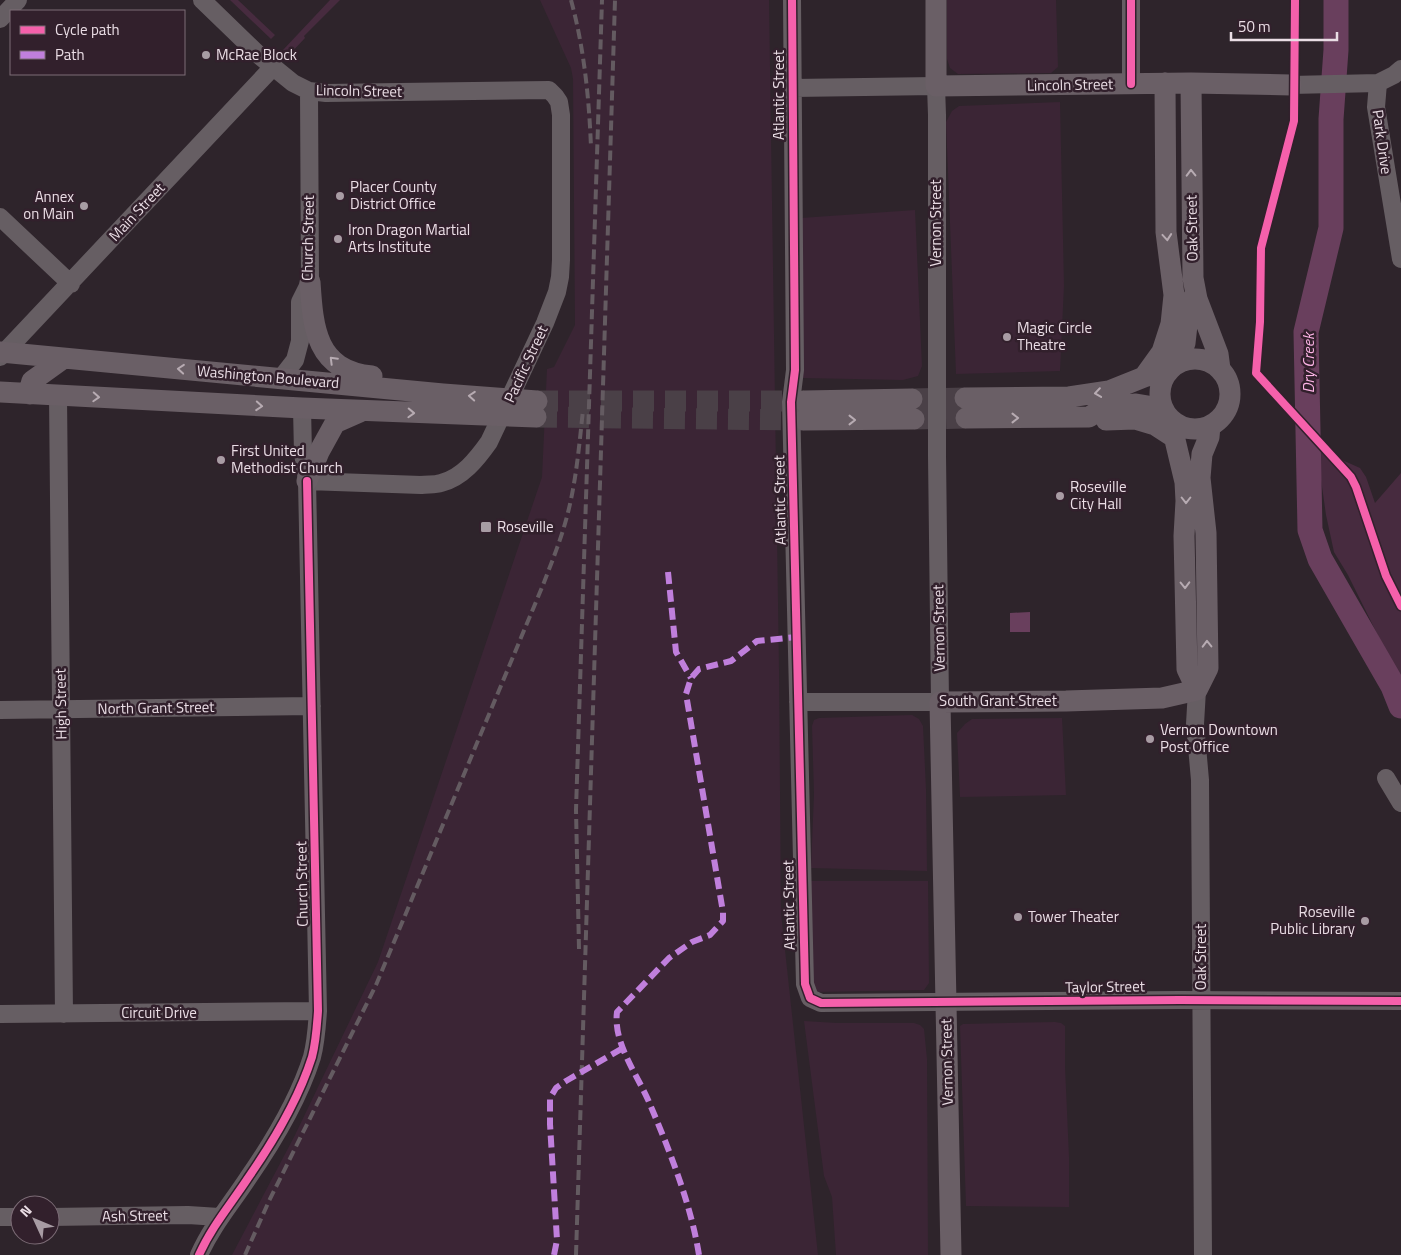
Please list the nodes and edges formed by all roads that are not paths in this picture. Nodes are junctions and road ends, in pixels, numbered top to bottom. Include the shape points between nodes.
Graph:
1 (18, 0) edge
2 (202, 0) edge
3 (792, 0) edge
4 (936, 0) edge
5 (1130, 0) edge
6 (0, 19) edge
7 (274, 66) junction
8 (1401, 69) edge
9 (1165, 83) junction
10 (1191, 83) junction
11 (1372, 83) junction
12 (1131, 84) junction
13 (1291, 85) joint
14 (936, 86) junction
15 (793, 88) junction
16 (309, 90) junction
17 (550, 90) joint
18 (0, 217) edge
19 (1401, 259) edge
20 (310, 282) junction
21 (71, 284) junction
22 (1174, 295) junction
23 (1, 354) edge
24 (64, 358) junction
25 (1174, 367) junction
26 (1220, 369) junction
27 (1144, 377) junction
28 (281, 378) junction
29 (0, 392) edge
30 (30, 394) junction
31 (443, 394) junction
32 (58, 395) junction
33 (302, 408) junction
34 (913, 409) tunnel mouth
35 (362, 411) junction
36 (804, 411) tunnel mouth
37 (1170, 423) junction
38 (1210, 426) junction
39 (307, 481) junction
40 (1196, 690) junction
41 (798, 702) junction
42 (940, 702) junction
43 (312, 706) junction
44 (61, 709) junction
45 (0, 710) edge
46 (1386, 778) dead end
47 (1401, 803) edge
48 (810, 998) joint
49 (1202, 1001) junction
50 (1401, 1001) edge
51 (946, 1002) junction
52 (318, 1011) junction
53 (0, 1014) edge
54 (64, 1014) junction
55 (60, 1217) edge
56 (220, 1217) junction
57 (199, 1255) edge
58 (951, 1255) edge
59 (1203, 1255) edge

1 - 6 street
2 - 7 street, Lincoln Street
3 - 15 street, Atlantic Street
4 - 14 main road, Vernon Street
5 - 12 street
7 - 16 street, Lincoln Street via 293,83
7 - 21 street, Main Street
8 - 11 street
9 - 10 main road, Lincoln Street
9 - 12 main road, Lincoln Street
9 -> 22 main road, Oak Street via 1165,212
10 - 13 main road, Lincoln Street
26 -> 10 main road, Oak Street via 1193,278
11 - 13 street, Lincoln Street
11 - 19 street, Park Drive
12 - 14 main road, Lincoln Street
14 - 15 street, Lincoln Street
14 - 42 street, Vernon Street
15 - 41 street, Atlantic Street via 795,370 791,402
16 - 17 street, Lincoln Street via 337,93
16 - 20 street, Church Street
17 - 39 street, Pacific Street via 559,102 561,115 562,260 557,292 497,427 481,454 466,470 440,484
18 - 21 street
20 - 28 street, Church Street via 300,302 300,340 295,360
31 -> 20 main road via 423,381 358,374 338,366 326,354 317,333
21 - 23 street, Main Street
22 - 25 main road, Oak Street via 1184,309 1186,325 1185,343
22 - 27 main road via 1171,324 1162,352
23 - 24 main road, Washington Boulevard
28 -> 24 main road, Washington Boulevard
24 - 30 main road via 32,382
25 - 26 main road via 1195,359 1213,363
25 - 27 main road
25 - 37 main road via 1161,385 1160,394
26 - 38 main road via 1229,384 1230,403 1220,419
27 -> 37 main road via 1109,391 965,408 1089,417 1103,408 1136,404 1154,407
28 - 31 main road, Washington Boulevard
29 - 30 main road, Washington Boulevard
30 - 32 main road, Washington Boulevard
35 -> 31 main road, Washington Boulevard via 536,409
32 -> 33 main road, Washington Boulevard
32 - 44 street, High Street
33 - 35 main road, Washington Boulevard
33 - 39 street, Church Street
34 - 36 main road
35 - 39 main road via 335,422
37 - 38 main road via 1196,429
37 -> 40 main road, Oak Street via 1186,482 1187,669
40 -> 38 main road, Oak Street via 1208,668 1206,532 1200,478 1202,454
39 - 43 street, Church Street
40 - 42 main road, South Grant Street via 1162,698
40 - 49 street, Oak Street
41 - 42 street, South Grant Street
41 - 48 street, Atlantic Street via 805,984
42 - 51 main road, Vernon Street
43 - 44 street, North Grant Street
43 - 52 street, Church Street
44 - 45 street, North Grant Street
44 - 54 street, High Street
46 - 47 street
48 - 51 street, Taylor Street via 821,1004
49 - 50 street, Taylor Street
49 - 51 street, Taylor Street
49 - 59 street, Oak Street
51 - 58 main road, Vernon Street
52 - 54 street, Circuit Drive
52 - 56 street, Church Street via 312,1055 304,1080 271,1143
53 - 54 street, Circuit Drive
55 - 56 street, Ash Street
56 - 57 street, Church Street

